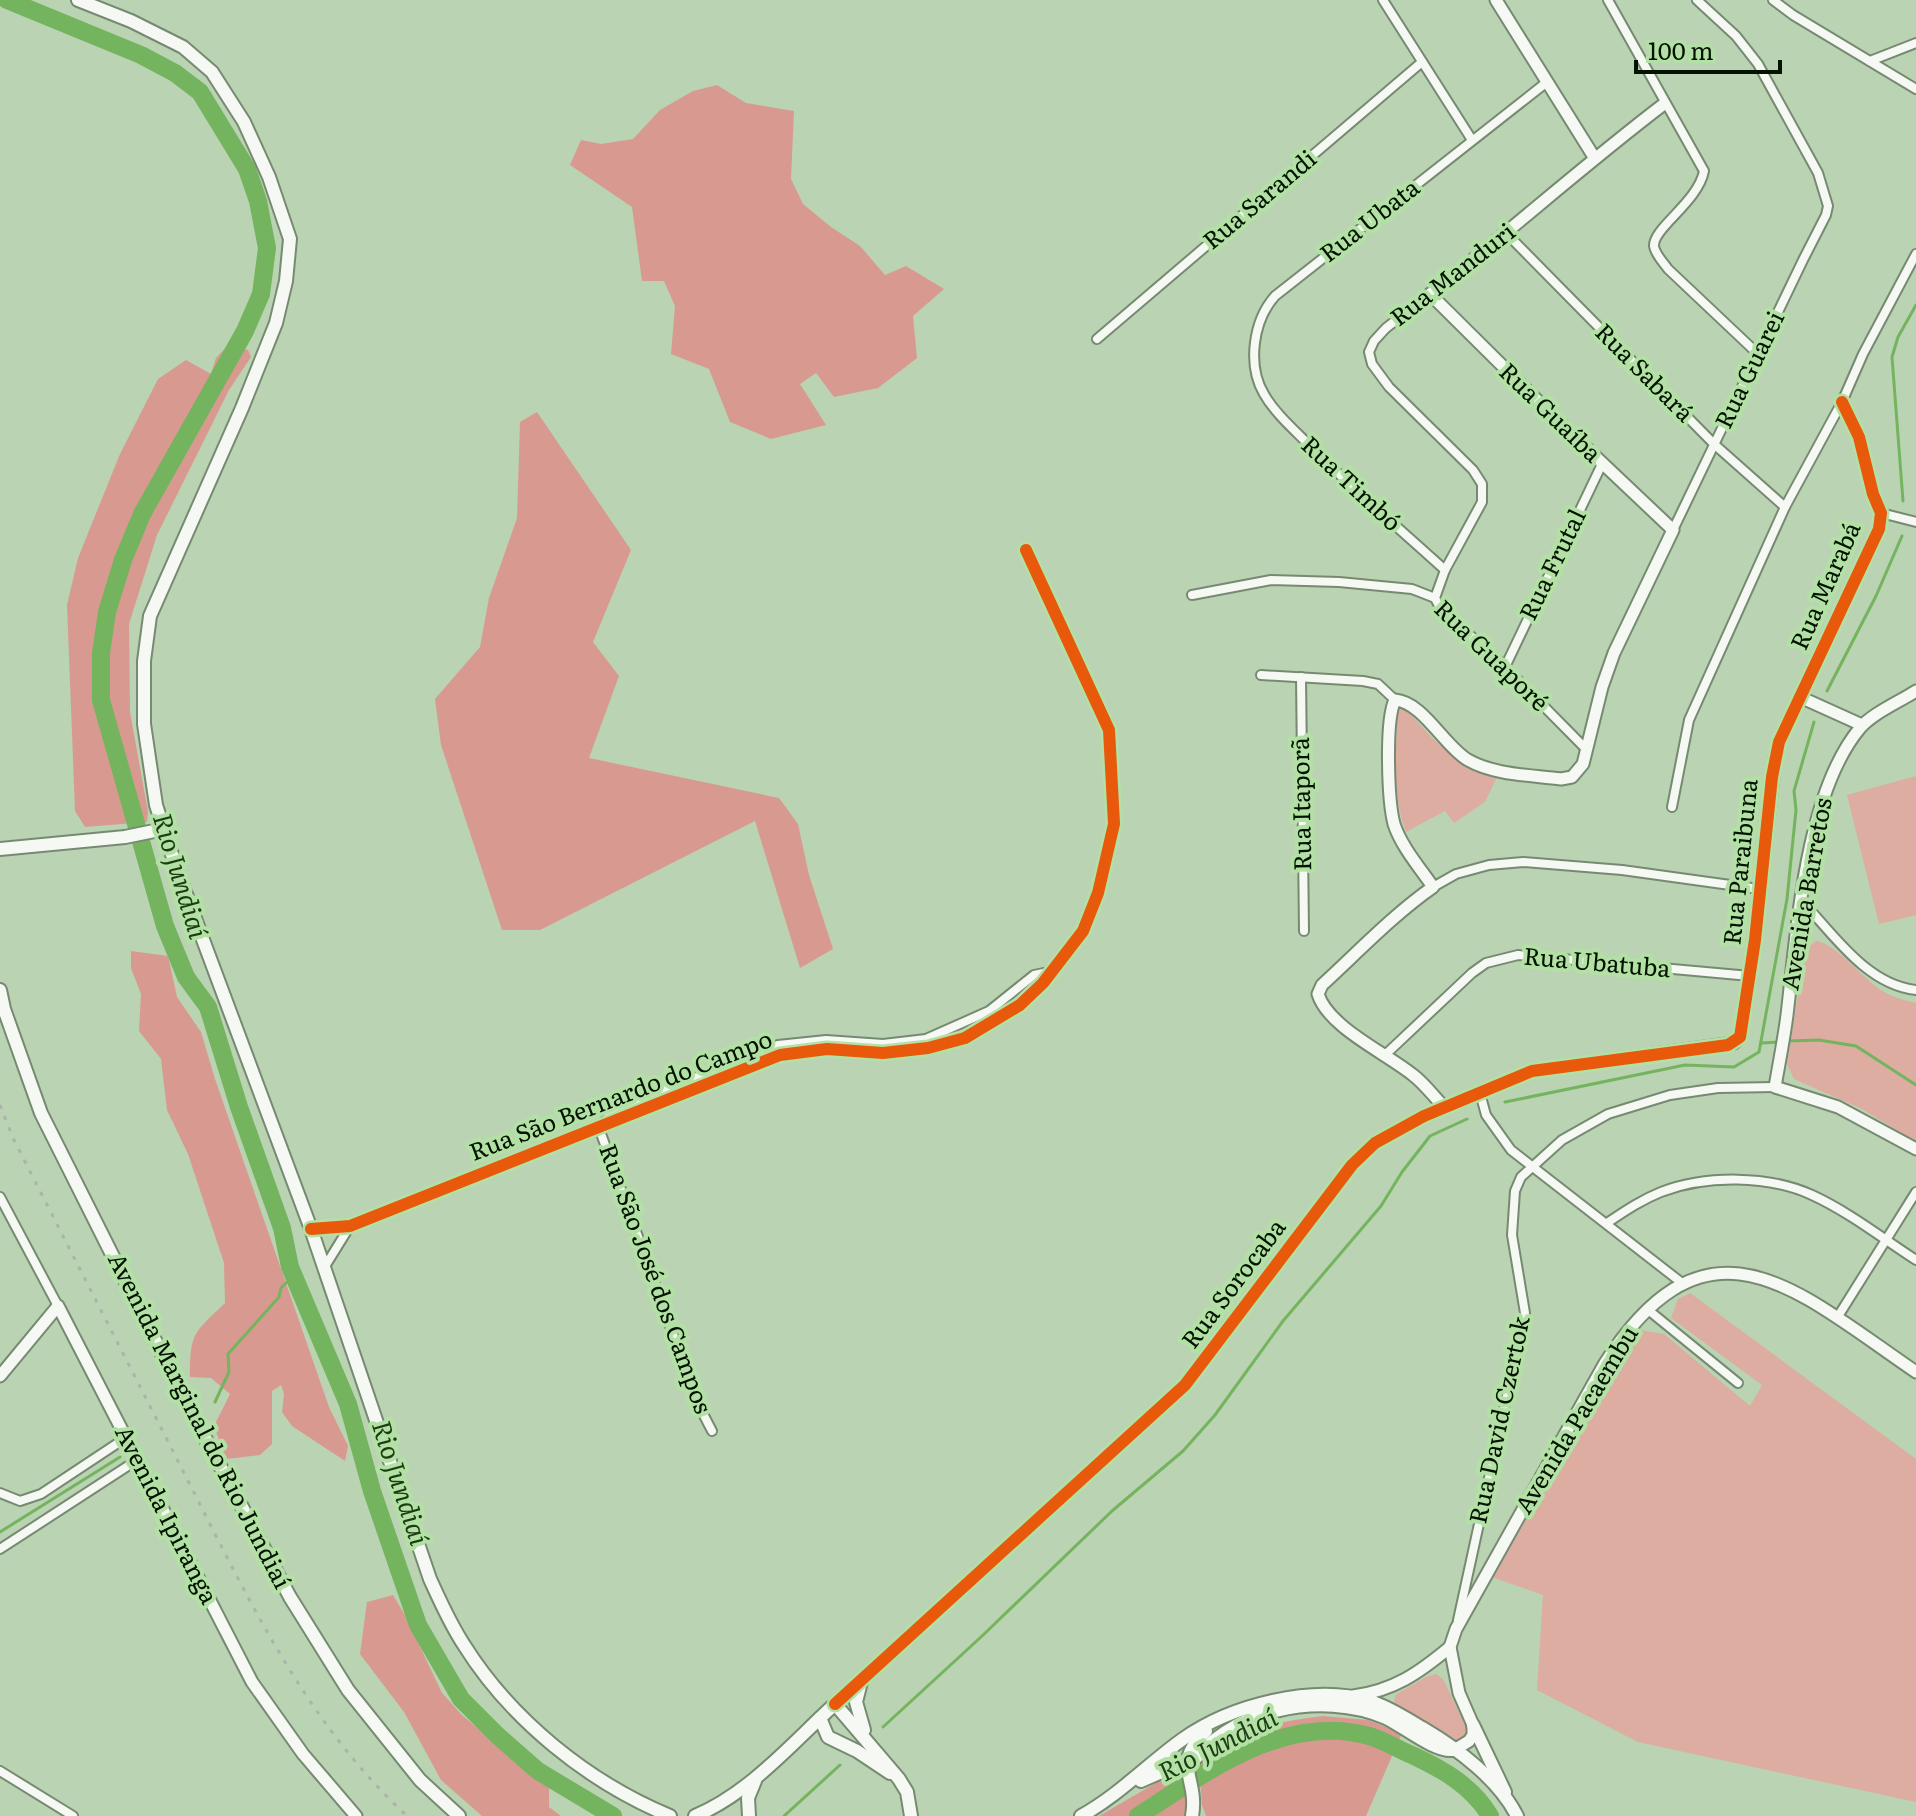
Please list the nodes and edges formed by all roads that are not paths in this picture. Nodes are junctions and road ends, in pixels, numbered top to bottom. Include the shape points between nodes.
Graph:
1 (78, 0) edge
2 (1383, 0) edge
3 (1496, 0) edge
4 (1608, 0) edge
5 (1697, 0) edge
6 (1773, 0) edge
7 (1916, 43) edge
8 (1870, 61) junction
9 (1422, 62) junction
10 (1547, 82) junction
11 (1916, 89) edge
12 (1664, 104) junction
13 (1472, 140) junction
14 (1594, 157) junction
15 (1507, 234) junction
16 (1916, 254) edge
17 (1430, 294) junction
18 (1097, 339) dead end
19 (1758, 354) junction
20 (1263, 393) joint
21 (1842, 402) junction
22 (1714, 444) junction
23 (1602, 464) junction
24 (1785, 507) junction
25 (1881, 513) junction
26 (1916, 522) edge
27 (1673, 530) junction
28 (1026, 550) dead end
29 (1445, 570) junction
30 (1192, 595) dead end
31 (1435, 598) junction
32 (1505, 667) junction
33 (1261, 675) dead end
34 (1301, 677) junction
35 (1916, 691) edge
36 (1800, 697) junction
37 (1395, 700) junction
38 (1862, 725) junction
39 (1587, 750) junction
40 (1672, 807) dead end
41 (159, 830) junction
42 (0, 849) edge
43 (1433, 887) junction
44 (1759, 889) junction
45 (1802, 901) junction
46 (1304, 931) dead end
47 (1053, 971) junction
48 (1750, 976) junction
49 (0, 990) edge
50 (1916, 990) edge
51 (1740, 1037) joint
52 (1385, 1055) junction
53 (1775, 1087) junction
54 (1480, 1093) junction
55 (1444, 1107) junction
56 (599, 1128) junction
57 (1916, 1149) edge
58 (1530, 1166) junction
59 (1916, 1192) edge
60 (0, 1197) edge
61 (1607, 1223) junction
62 (350, 1226) junction
63 (311, 1229) junction
64 (1885, 1240) junction
65 (1916, 1260) edge
66 (323, 1269) junction
67 (1682, 1283) junction
68 (58, 1306) junction
69 (1646, 1309) junction
70 (1837, 1318) junction
71 (1916, 1372) edge
72 (0, 1376) edge
73 (1738, 1383) dead end
74 (712, 1431) dead end
75 (128, 1439) junction
76 (136, 1458) junction
77 (0, 1493) edge
78 (0, 1549) edge
79 (1456, 1629) junction
80 (1450, 1647) junction
81 (861, 1682) junction
82 (1348, 1696) junction
83 (835, 1704) junction
84 (820, 1718) junction
85 (1219, 1718) junction
86 (1473, 1725) junction
87 (828, 1737) junction
88 (790, 1745) junction
89 (1456, 1749) junction
90 (879, 1752) junction
91 (0, 1771) edge
92 (759, 1774) junction
93 (1188, 1774) junction
94 (899, 1779) junction
95 (1124, 1788) junction
96 (1516, 1813) edge
97 (73, 1816) edge
98 (356, 1816) edge
99 (459, 1816) edge
100 (670, 1816) edge
101 (695, 1816) edge
102 (749, 1816) edge
103 (911, 1816) edge
104 (1081, 1816) edge
105 (1192, 1816) edge

1 - 41 main road via 183,47 212,72 244,122 290,239 276,323 150,616 144,724
2 - 9 street
3 - 10 street
4 - 12 street
5 - 19 street, Rua Guarei via 1758,64 1818,173 1828,206
6 - 8 street
7 - 8 street
8 - 11 street
9 - 13 street
9 - 18 street, Rua Sarandi
10 - 13 street, Rua Ubata
10 - 14 street
12 - 14 street, Rua Manduri
12 - 19 street via 1704,171 1694,196 1654,246 1668,269
13 - 20 street, Rua Ubata via 1267,305 1255,350
14 - 15 street, Rua Manduri
15 - 17 street, Rua Manduri
15 - 22 street, Rua Sabará
16 - 21 street
17 - 23 street, Rua Guaíba
17 - 29 street, Rua Manduri via 1386,328 1369,352 1389,387 1482,484 1482,502
19 - 22 street, Rua Guarei
20 - 29 street, Rua Timbó via 1326,463
21 - 24 street
21 - 25 street, Rua Marabá via 1859,437
22 - 24 street, Rua Sabará
22 - 27 street, Rua Guarei
23 - 27 street, Rua Guaíba
23 - 32 street, Rua Frutal
24 - 40 street via 1689,720
25 - 26 street
25 - 36 street, Rua Marabá via 1879,529
27 - 39 street, Rua Guarei via 1614,653
28 - 47 street, Rua São Bernardo do Campo via 1109,730 1114,824 1098,893 1083,931
29 - 31 street, Rua Manduri
30 - 31 street, Rua Guaporé via 1271,580 1378,585
31 - 32 street, Rua Guaporé
32 - 39 street, Rua Guaporé
33 - 34 street
34 - 37 street via 1378,684
34 - 46 street, Rua Itaporã
35 - 38 street, Avenida Barretos
36 - 38 street
36 - 44 street, Rua Paraibuna via 1775,758
37 - 39 street, Rua Guarei via 1411,706 1466,759 1485,768 1561,779 1572,777
37 - 43 street via 1389,723 1395,826
38 - 45 street, Avenida Barretos via 1827,786
41 - 42 main road
41 - 63 main road
43 - 44 street via 1456,874 1523,862
43 - 52 street via 1318,994 1335,1019
44 - 48 street, Rua Paraibuna
45 - 50 street via 1850,954 1884,980
45 - 53 street, Avenida Barretos
47 - 56 street, Rua São Bernardo do Campo via 1020,1005 965,1038 883,1053 827,1049 780,1055
47 - 56 street, Rua São Bernardo do Campo via 1034,975 989,1011 926,1039 778,1045 616,1109
48 - 51 street, Rua Paraibuna
48 - 52 street, Rua Ubatuba via 1518,955 1486,963 1472,973
49 - 99 main road, Avenida Marginal do Rio Jundiaí via 41,1113 290,1597 348,1690 420,1780
51 - 54 street, Rua Sorocaba via 1728,1045 1532,1071
52 - 55 street
53 - 57 street via 1838,1107
53 - 58 street via 1718,1088 1636,1105 1583,1127
54 - 55 street, Rua Sorocaba
54 - 58 street via 1486,1115
55 - 81 street, Rua Sorocaba via 1362,1153 1185,1385
56 - 62 street, Rua São Bernardo do Campo
56 - 74 street, Rua São José dos Campos
58 - 61 street
58 - 79 street, Rua David Czertok via 1515,1191 1512,1209 1525,1313
59 - 64 street
60 - 68 street, Avenida Ipiranga
61 - 64 street via 1663,1192 1700,1182 1734,1181 1776,1184 1809,1194
61 - 67 street
62 - 63 street, Rua São Bernardo do Campo
62 - 66 street
63 - 66 main road
64 - 65 street
64 - 70 street
66 - 100 main road via 430,1579 465,1647 527,1722 564,1754
67 - 69 street, Avenida Pacaembu
67 - 70 street, Avenida Pacaembu via 1712,1273 1759,1276
68 - 72 street
68 - 75 street, Avenida Ipiranga
69 - 73 street
69 - 79 street, Avenida Pacaembu via 1605,1363
70 - 71 street, Avenida Pacaembu
75 - 76 street, Avenida Ipiranga
75 - 77 street via 41,1494 20,1501
76 - 78 street
76 - 98 street, Avenida Ipiranga via 252,1682
79 - 80 street, Avenida Pacaembu
80 - 82 street via 1418,1675 1389,1689
80 - 86 street, Avenida Pacaembu via 1459,1693
81 - 83 street, Rua Sorocaba
81 - 90 main road via 857,1713
82 - 85 main road via 1261,1704
82 - 89 main road via 1393,1711
83 - 84 main road, Rua Sorocaba
83 - 90 main road
84 - 87 main road
84 - 88 main road, Rua Sorocaba
85 - 93 main road via 1191,1747
85 - 95 main road
86 - 89 street via 1469,1741
86 - 96 main road
87 - 88 main road
87 - 94 main road
88 - 92 main road, Rua Sorocaba
89 - 93 main road via 1446,1751 1368,1711 1324,1704 1274,1712 1228,1731 1202,1749
89 - 96 main road
90 - 94 main road
91 - 97 street
92 - 101 main road, Rua Sorocaba
92 - 102 main road via 748,1798
93 - 95 main road via 1173,1767
93 - 105 main road
94 - 103 main road
95 - 104 main road

